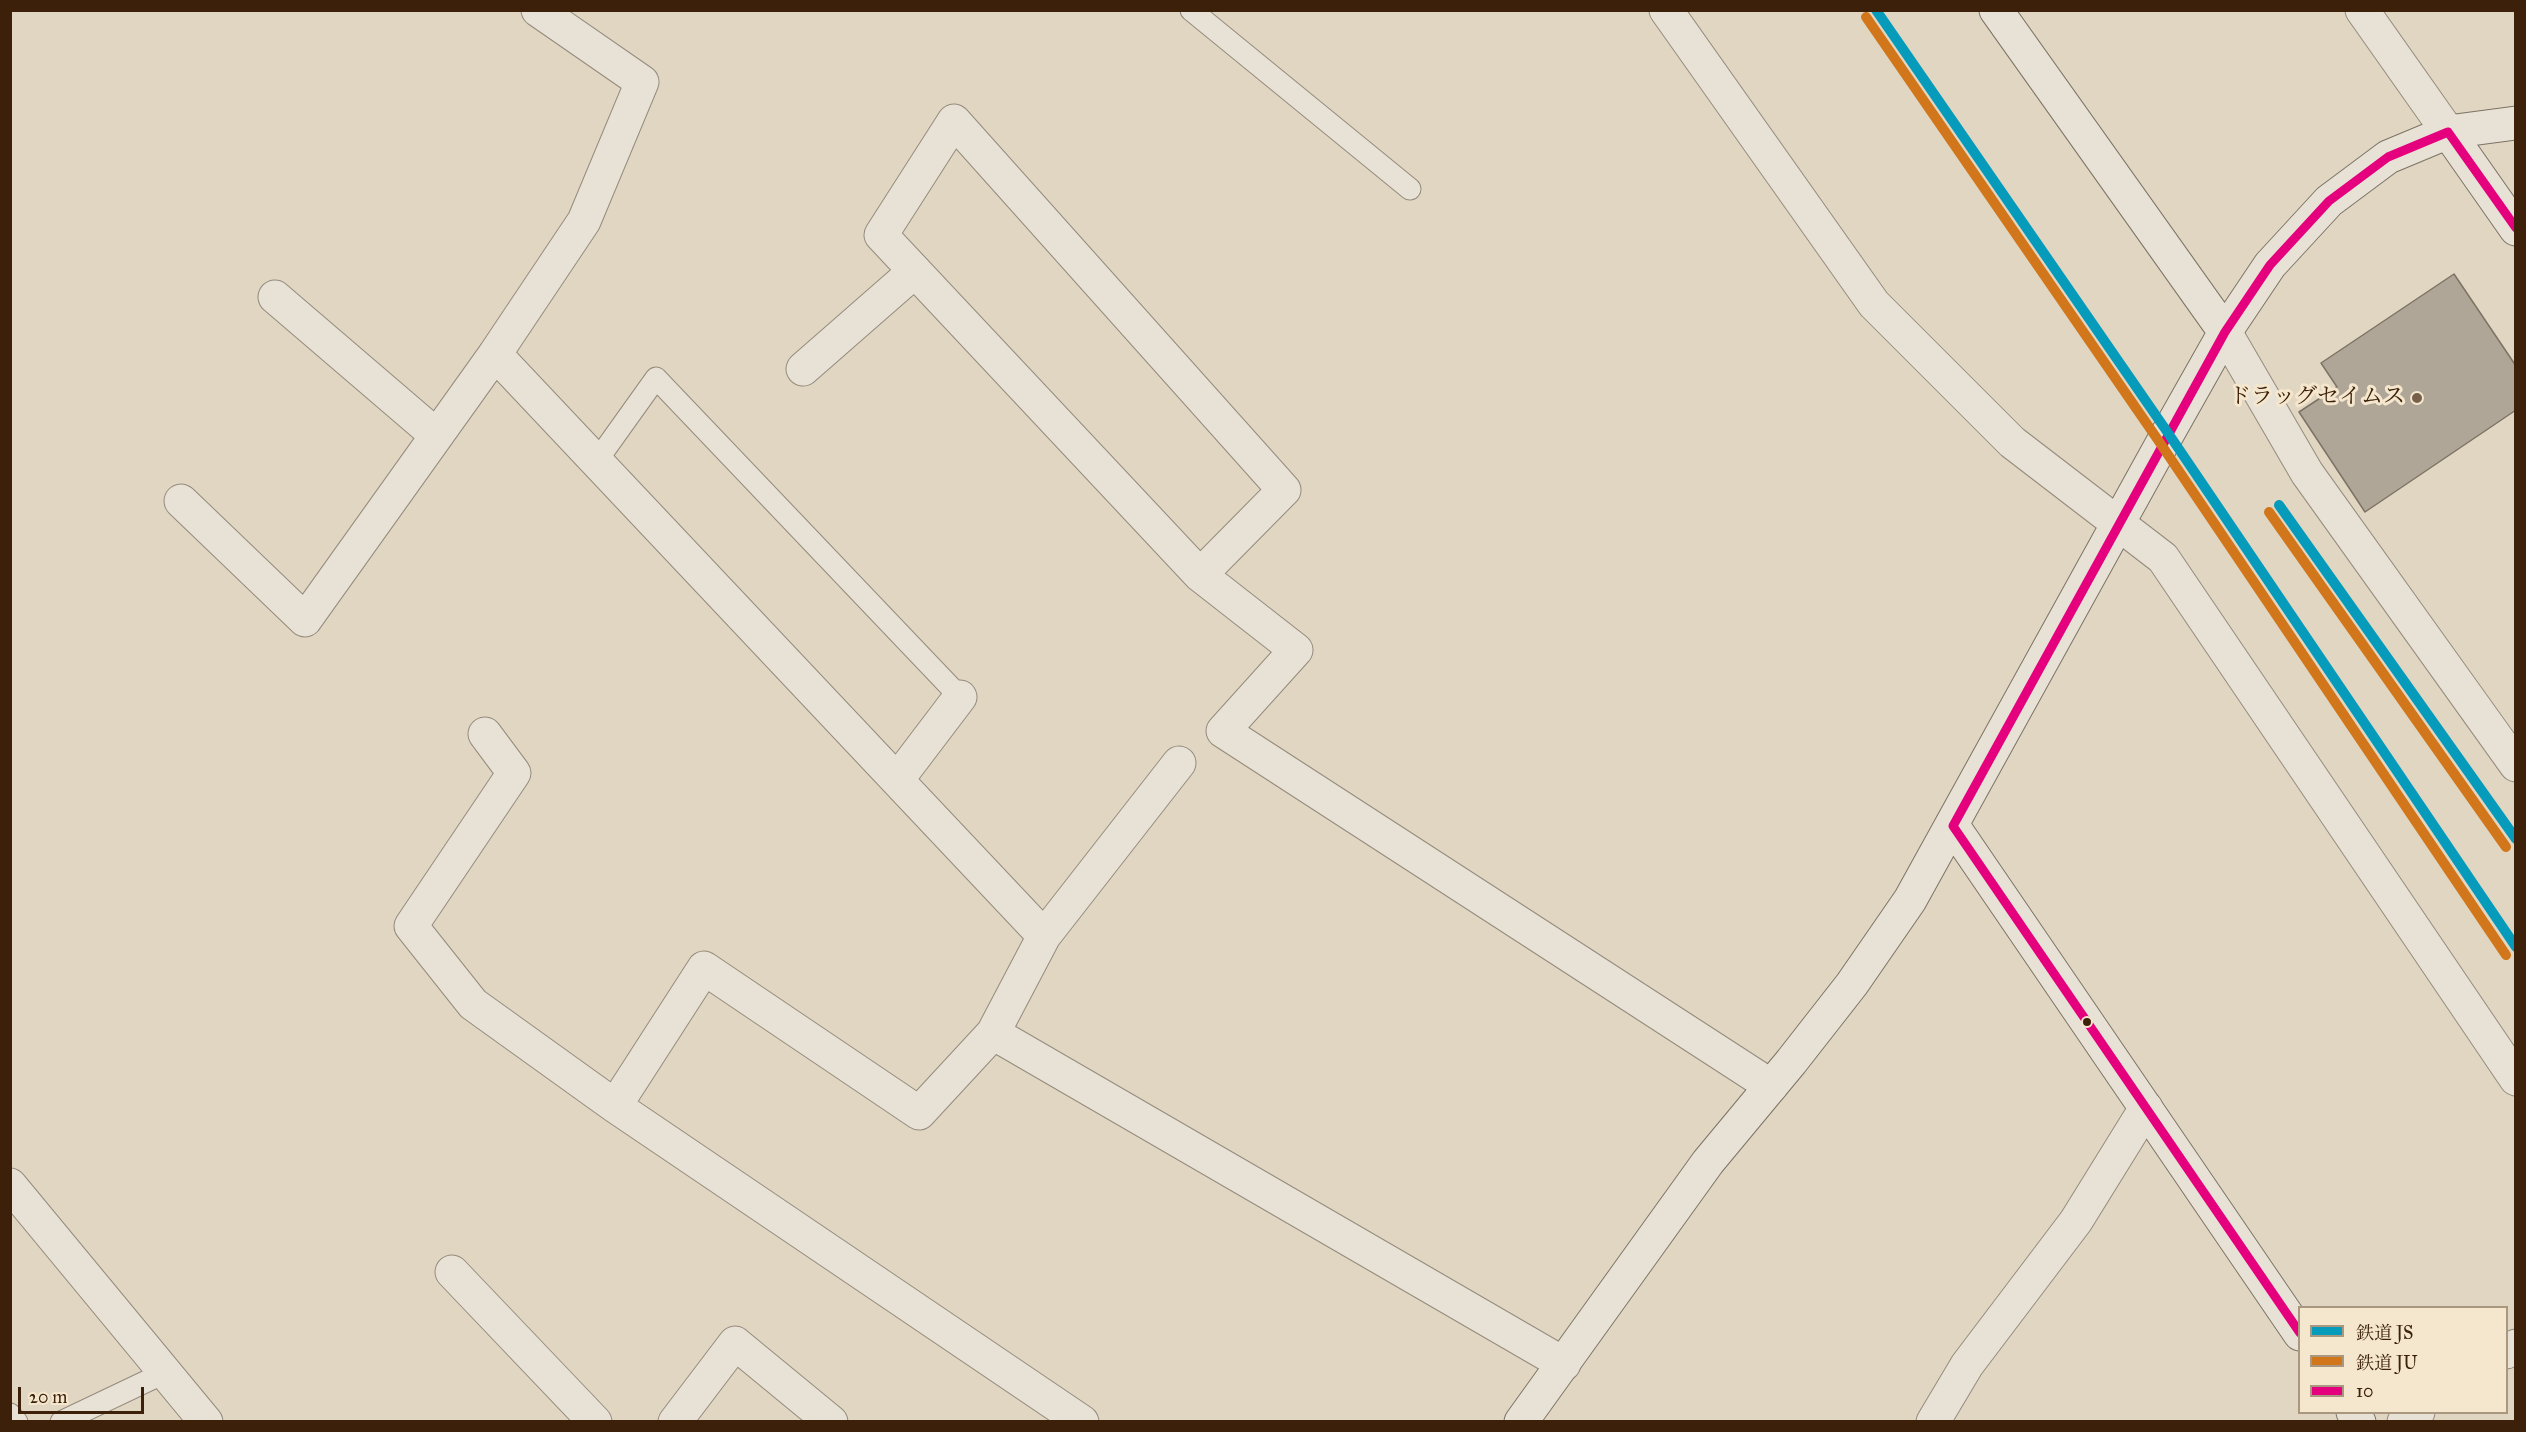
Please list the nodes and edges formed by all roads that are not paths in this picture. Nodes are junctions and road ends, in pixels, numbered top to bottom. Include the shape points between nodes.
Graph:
1 (538, 10) edge
2 (1191, 10) edge
3 (1666, 10) edge
4 (1996, 10) edge
5 (2362, 10) edge
6 (2516, 123) edge
7 (2448, 132) junction
8 (1410, 189) dead end
9 (2516, 229) edge
10 (915, 271) junction
11 (275, 297) dead end
12 (2225, 332) junction
13 (495, 354) junction
14 (803, 369) dead end
15 (436, 435) junction
16 (596, 462) junction
17 (181, 501) dead end
18 (2118, 522) junction
19 (1200, 574) junction
20 (960, 697) joint
21 (485, 734) dead end
22 (1179, 763) dead end
23 (2516, 765) edge
24 (897, 780) junction
25 (1953, 826) junction
26 (1044, 936) junction
27 (993, 1033) junction
28 (2516, 1079) edge
29 (1771, 1086) junction
30 (615, 1106) junction
31 (2146, 1108) junction
32 (10, 1185) edge
33 (452, 1272) dead end
34 (2298, 1331) edge
35 (1564, 1364) junction
36 (166, 1372) junction
37 (10, 1414) edge
38 (17, 1422) edge
39 (61, 1422) edge
40 (207, 1422) edge
41 (595, 1422) edge
42 (675, 1422) edge
43 (831, 1422) edge
44 (1082, 1422) edge
45 (1521, 1422) edge
46 (1933, 1422) edge

1 - 13 street via 642,81 584,221
2 - 8 lane
3 - 18 street via 1874,304 2013,442
4 - 12 street
5 - 7 street
6 - 7 street
7 - 9 street
7 - 12 street via 2388,157 2329,201 2270,265
10 - 14 street
10 - 19 street
10 - 19 street via 881,235 954,121 1284,490
11 - 15 street
12 - 18 street
12 - 23 street via 2307,473
13 - 15 street
13 - 16 street
15 - 17 street via 305,620
16 - 20 lane via 656,378
16 - 24 street
18 - 25 street
18 - 28 street via 2163,558
19 - 29 street via 1296,650 1223,731
20 - 24 street
21 - 30 street via 514,773 411,926 473,1004
22 - 26 street
24 - 26 street
25 - 29 street via 1910,900 1852,984
25 - 31 street
26 - 27 street
27 - 30 street via 919,1113 704,968
27 - 35 street
29 - 35 street via 1708,1162
30 - 44 street
31 - 34 street
31 - 46 street via 2076,1221 1967,1365
32 - 36 street
33 - 41 street
35 - 45 street
36 - 39 lane
36 - 40 street
37 - 38 lane
42 - 43 street via 735,1343

